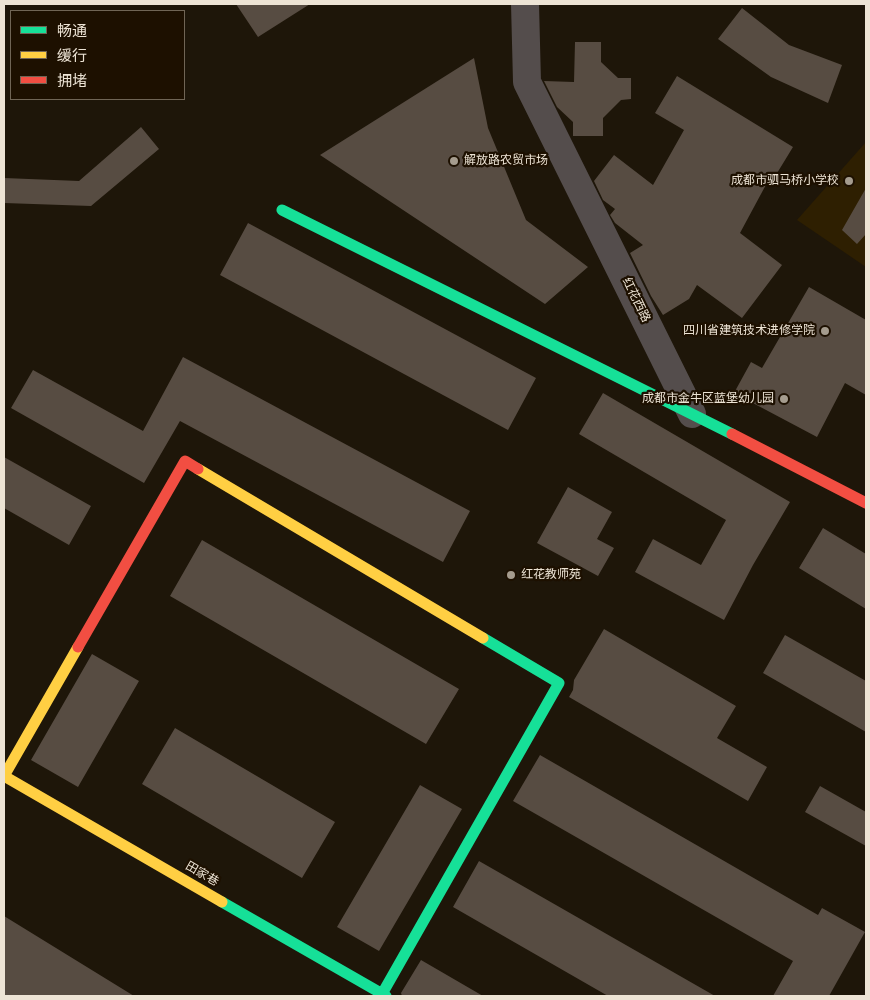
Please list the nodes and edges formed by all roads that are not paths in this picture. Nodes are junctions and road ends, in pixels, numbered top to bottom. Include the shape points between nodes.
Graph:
1 (524, 4) edge
2 (282, 210) dead end
3 (692, 414) junction
4 (866, 503) edge
5 (4, 776) edge
6 (384, 995) edge

1 - 3 street, 红花西路 via 527,82
2 - 3 street
3 - 4 street
5 - 6 street, 田家巷
5 - 6 street via 185,461 559,683

